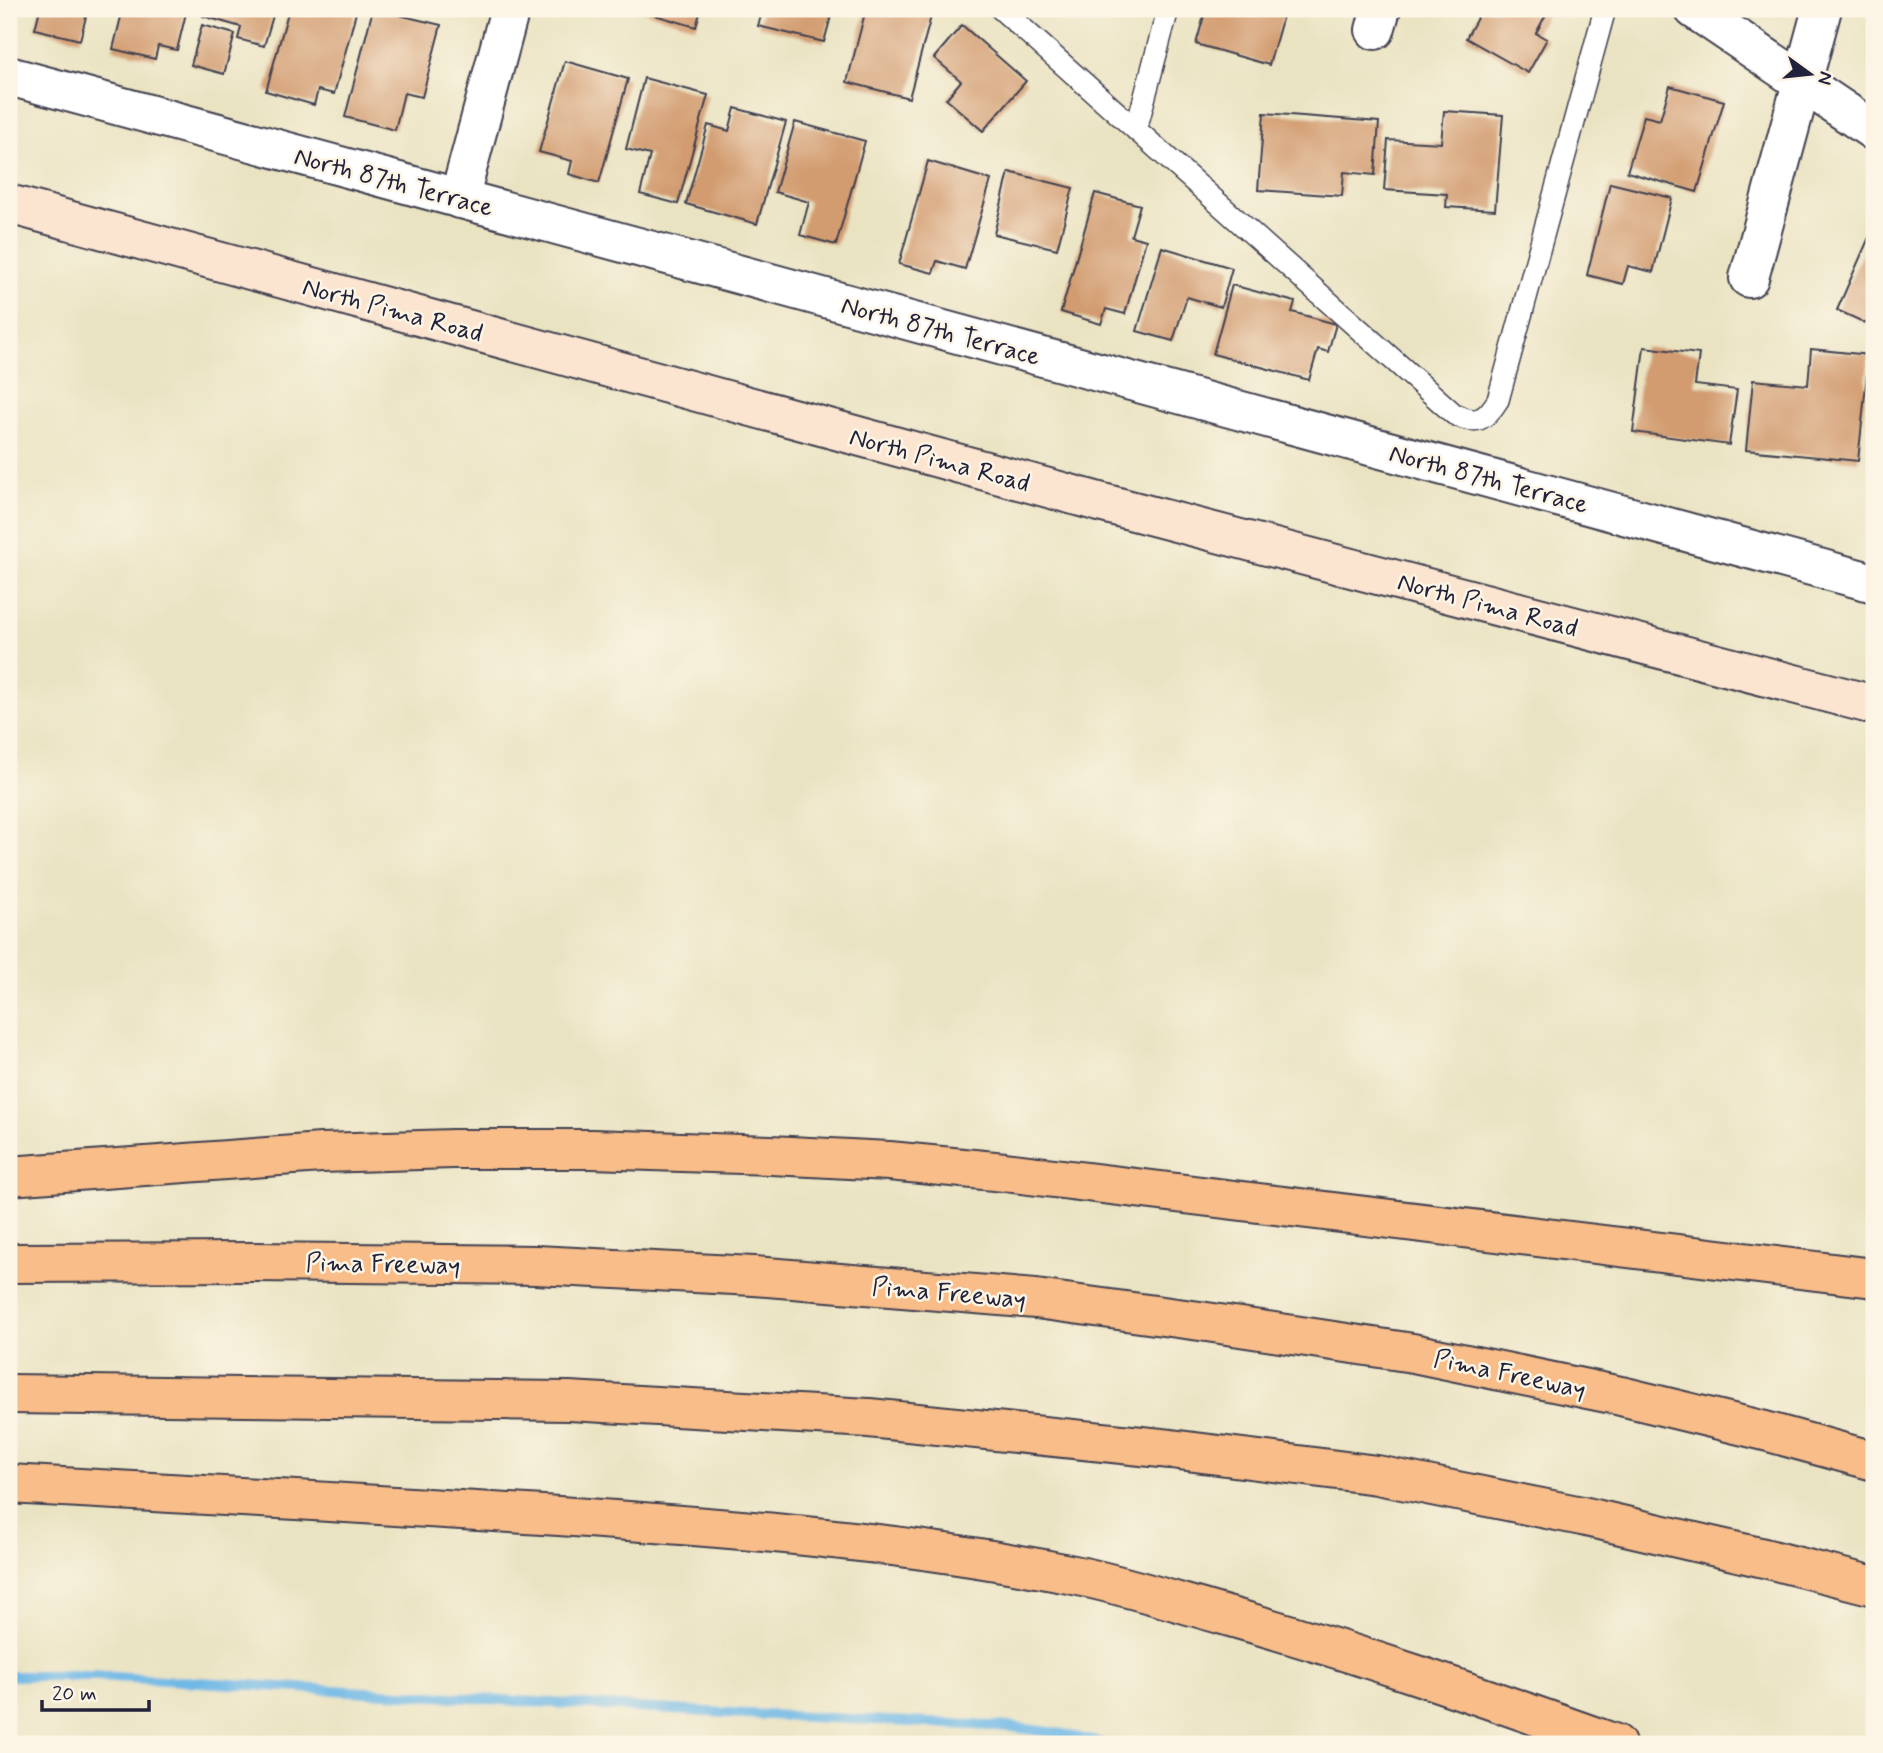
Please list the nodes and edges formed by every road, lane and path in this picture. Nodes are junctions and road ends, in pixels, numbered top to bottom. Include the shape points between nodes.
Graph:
1 (510, 9) edge
2 (1001, 9) edge
3 (1168, 9) edge
4 (1605, 9) edge
5 (1695, 9) edge
6 (1822, 9) edge
7 (9, 76) edge
8 (1802, 82) junction
9 (1136, 130) junction
10 (1874, 131) edge
11 (459, 199) junction
12 (9, 204) edge
13 (1749, 278) dead end
14 (1874, 583) edge
15 (1874, 705) edge
16 (9, 1176) edge
17 (9, 1263) edge
18 (1874, 1278) edge
19 (9, 1394) edge
20 (1874, 1461) edge
21 (9, 1484) edge
22 (1874, 1586) edge
23 (1615, 1744) edge

1 - 11 street
2 - 9 lane
3 - 9 lane
4 - 9 lane via 1498,400 1478,420 1454,414
5 - 8 street
6 - 8 street
7 - 11 street, North 87th Terrace
8 - 10 street
8 - 13 street
11 - 14 street, North 87th Terrace
12 - 15 main road, North Pima Road via 1103,503
16 - 18 highway via 433,1149 606,1149 888,1161
17 - 20 highway, Pima Freeway via 536,1265 754,1276 1036,1299 1413,1353 1621,1396
19 - 22 highway via 569,1401 896,1421 1377,1475 1582,1516
21 - 23 highway via 647,1522 874,1542 1017,1564 1243,1620

